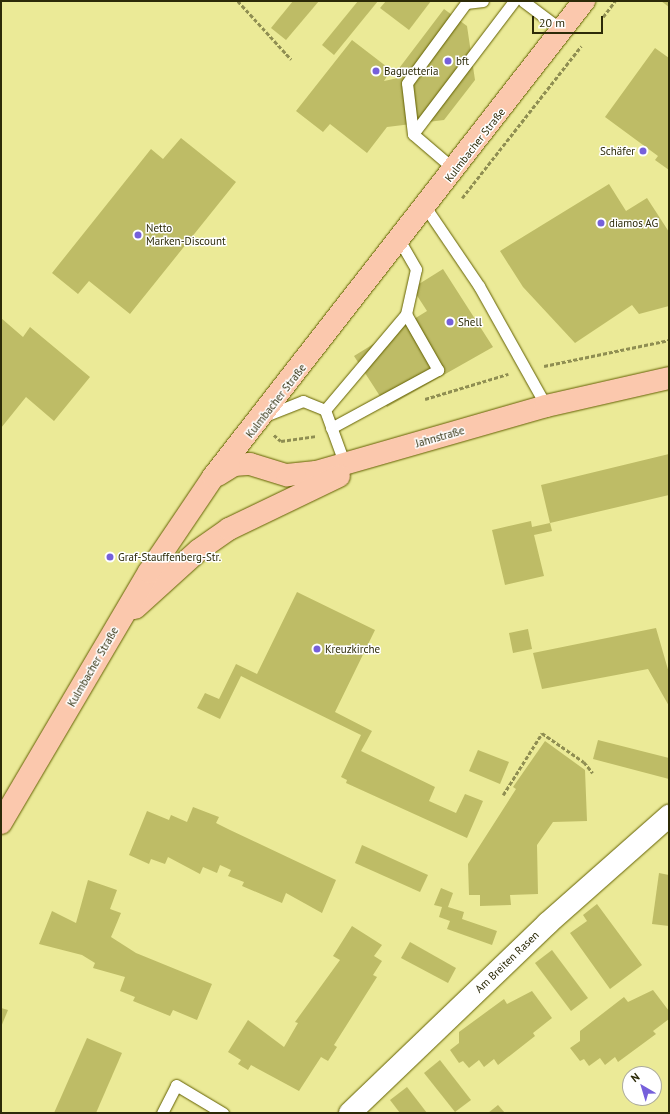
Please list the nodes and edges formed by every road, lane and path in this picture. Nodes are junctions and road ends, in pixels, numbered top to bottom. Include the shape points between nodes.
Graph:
1 (238, 1) edge
2 (483, 1) edge
3 (514, 1) edge
4 (523, 1) edge
5 (584, 1) edge
6 (615, 1) edge
7 (601, 19) dead end
8 (563, 31) junction
9 (582, 44) dead end
10 (291, 59) dead end
11 (413, 134) junction
12 (455, 170) junction
13 (432, 215) junction
14 (400, 241) junction
15 (406, 314) junction
16 (669, 340) edge
17 (525, 369) junction
18 (669, 378) edge
19 (423, 400) dead end
20 (546, 406) junction
21 (325, 410) junction
22 (271, 423) junction
23 (332, 430) junction
24 (439, 437) junction
25 (345, 465) junction
26 (213, 477) junction
27 (119, 623) junction
28 (593, 773) dead end
29 (503, 795) dead end
30 (7, 801) edge
31 (669, 816) edge
32 (1, 823) edge
33 (162, 1113) edge
34 (223, 1113) edge
35 (350, 1113) edge

1 - 10 path
2 - 11 lane via 466,3 407,83
3 - 11 lane
4 - 8 lane
5 - 8 main road, Kulmbacher Straße
6 - 7 path
8 - 12 main road, Kulmbacher Straße
9 - 13 path via 473,186
11 - 12 lane
12 - 13 main road, Kulmbacher Straße
13 - 14 main road, Kulmbacher Straße
13 - 17 lane
14 - 15 lane via 416,269
14 - 22 main road, Kulmbacher Straße
15 - 21 lane
15 - 23 lane via 438,370
16 - 17 path
17 - 19 path
17 - 20 lane
18 - 20 main road, Jahnstraße
20 - 24 main road, Jahnstraße
21 - 22 lane via 303,401
21 - 23 lane
22 - 23 path via 274,435 281,441
22 - 26 main road, Kulmbacher Straße
23 - 25 lane
24 - 25 main road, Jahnstraße
24 - 27 main road via 255,514 199,550
25 - 26 main road, Jahnstraße via 287,475 250,464 234,465
26 - 27 main road, Kulmbacher Straße
27 - 30 main road, Kulmbacher Straße
28 - 29 path via 584,762 542,733
30 - 32 main road, Kulmbacher Straße
31 - 35 street, Am Breiten Rasen via 548,923
33 - 34 lane via 176,1085

